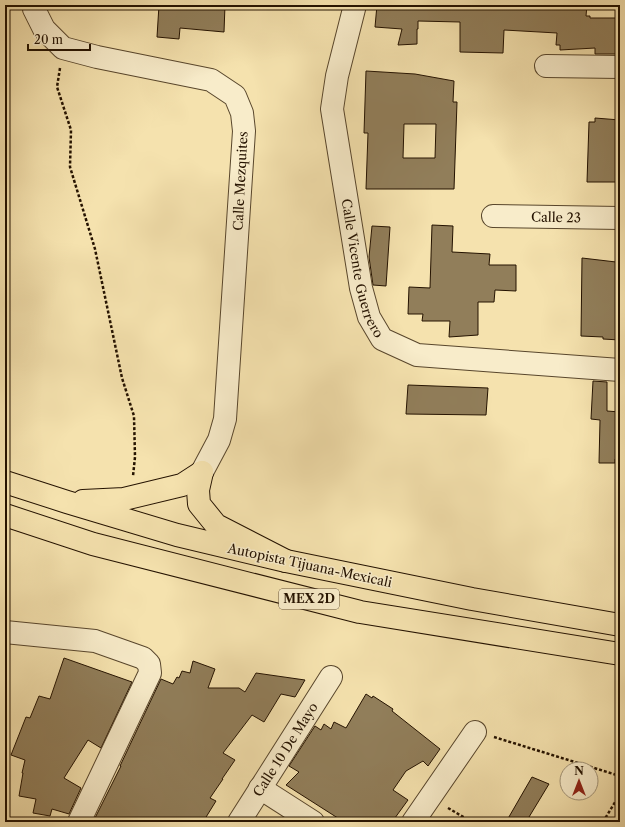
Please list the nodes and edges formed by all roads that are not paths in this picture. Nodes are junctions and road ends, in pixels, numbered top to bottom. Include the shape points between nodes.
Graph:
1 (34, 5) edge
2 (355, 5) edge
3 (546, 66) dead end
4 (620, 67) edge
5 (493, 216) dead end
6 (620, 218) edge
7 (620, 370) edge
8 (202, 472) junction
9 (5, 482) edge
10 (67, 502) junction
11 (5, 515) edge
12 (286, 561) junction
13 (620, 625) edge
14 (5, 632) edge
15 (620, 654) edge
16 (330, 677) dead end
17 (475, 732) road end
18 (260, 788) junction
19 (79, 822) edge
20 (239, 822) edge
21 (313, 822) edge
22 (413, 822) edge

1 - 8 street, Calle Mezquites via 44,29 63,48 211,80 235,96 242,113 244,131 225,419 219,440
2 - 7 street, Calle Vicente Guerrero via 337,76 332,109 361,288 369,317 382,339 417,355
3 - 4 street
5 - 6 street, Calle 23
8 - 10 highway via 182,485 124,499
8 - 12 highway via 198,490 199,504 216,525
9 - 10 highway, Autopista Tijuana-Mexicali / MEX 2D
10 - 12 highway, Autopista Tijuana-Mexicali / MEX 2D via 178,535
11 - 15 highway, MEX 2D via 93,544 360,612
12 - 13 highway, Autopista Tijuana-Mexicali / MEX 2D via 472,599
14 - 19 street via 95,641 143,658 149,664 150,673
16 - 18 street, Calle 10 De Mayo
17 - 22 street
18 - 20 street, Calle 10 De Mayo
18 - 21 street

